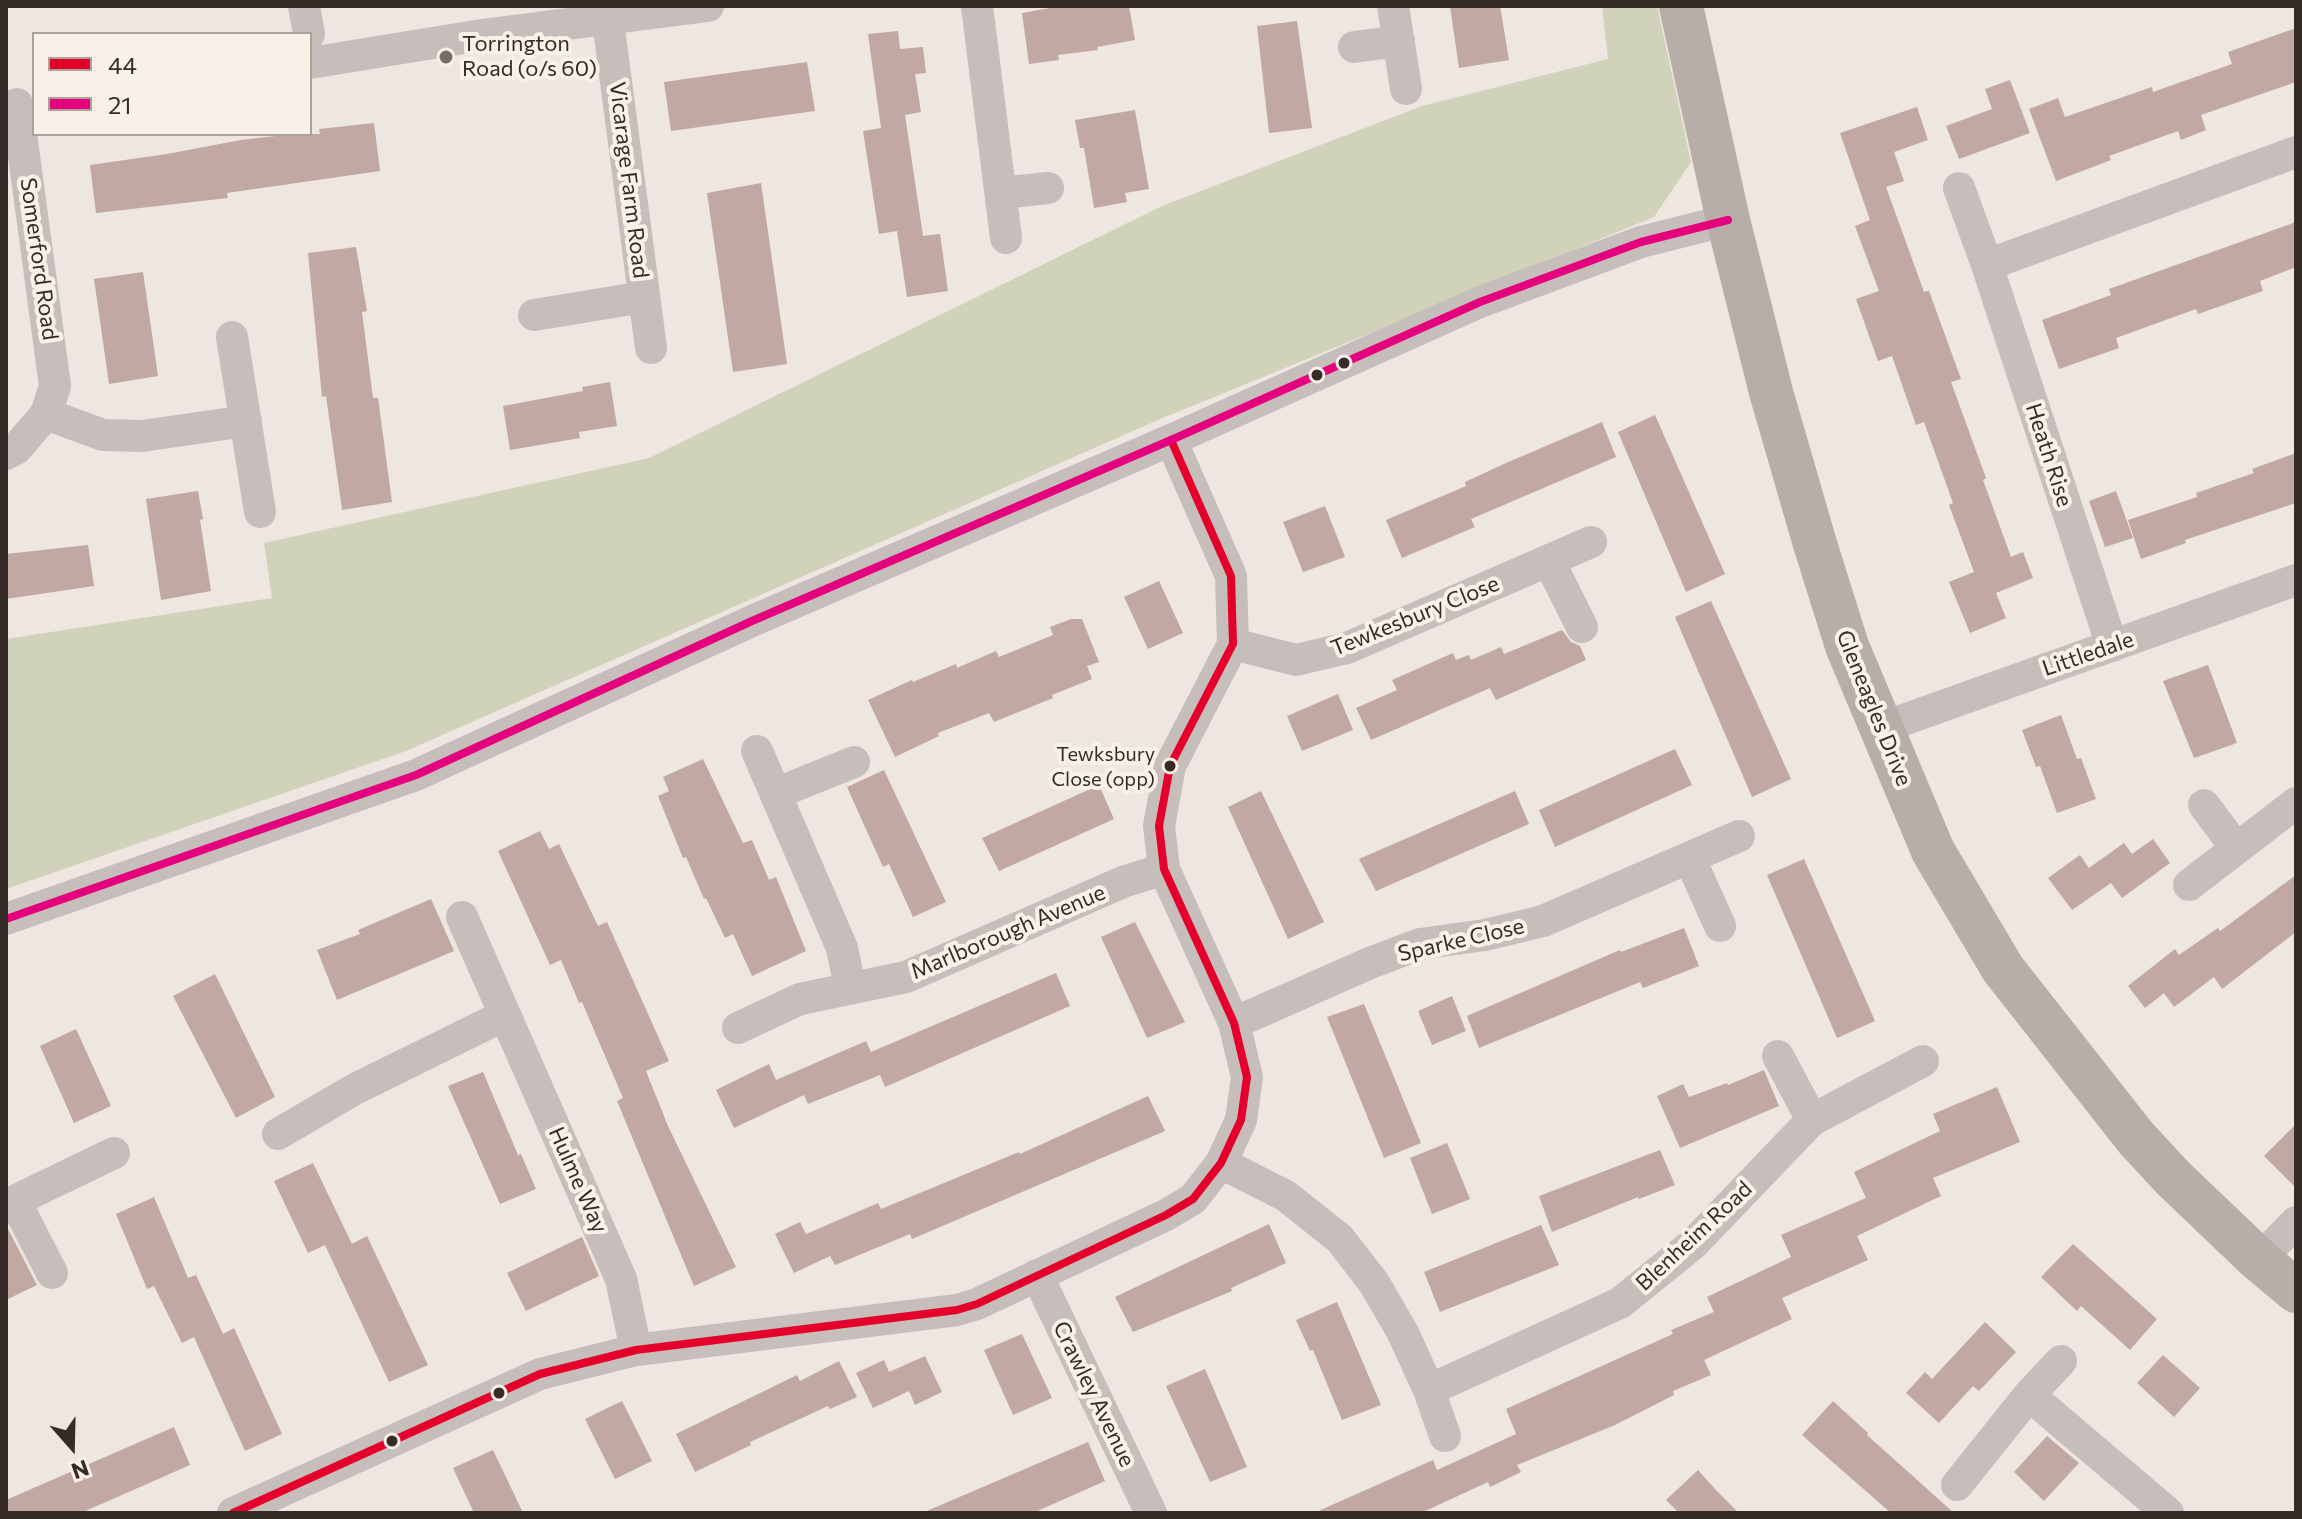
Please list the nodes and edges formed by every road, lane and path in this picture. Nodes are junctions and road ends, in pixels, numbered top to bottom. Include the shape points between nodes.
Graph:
1 (304, 6) edge
2 (708, 6) edge
3 (977, 6) edge
4 (1393, 6) edge
5 (1681, 6) edge
6 (608, 21) junction
7 (307, 32) edge
8 (1399, 41) junction
9 (1354, 47) dead end
10 (312, 51) edge
11 (1406, 89) dead end
12 (19, 103) edge
13 (2296, 152) edge
14 (1048, 188) dead end
15 (1959, 188) dead end
16 (1001, 193) junction
17 (1728, 220) junction
18 (1006, 238) dead end
19 (1987, 265) junction
20 (644, 297) junction
21 (534, 315) dead end
22 (232, 337) dead end
23 (651, 348) dead end
24 (46, 414) junction
25 (246, 421) junction
26 (1171, 440) junction
27 (6, 454) edge
28 (260, 512) dead end
29 (1591, 542) dead end
30 (1549, 561) junction
31 (2296, 580) edge
32 (1582, 627) dead end
33 (1233, 644) junction
34 (2112, 646) junction
35 (1881, 728) junction
36 (757, 751) dead end
37 (854, 762) dead end
38 (777, 793) junction
39 (2296, 803) edge
40 (2204, 805) dead end
41 (1739, 836) dead end
42 (2236, 848) junction
43 (1690, 859) junction
44 (1164, 869) junction
45 (2189, 885) dead end
46 (462, 917) dead end
47 (6, 919) edge
48 (1720, 926) dead end
49 (850, 987) junction
50 (505, 1015) junction
51 (1234, 1023) junction
52 (738, 1028) dead end
53 (1778, 1056) dead end
54 (1923, 1061) dead end
55 (1812, 1120) junction
56 (278, 1134) dead end
57 (114, 1153) dead end
58 (1221, 1163) junction
59 (10, 1203) edge
60 (2296, 1222) edge
61 (2259, 1260) junction
62 (52, 1273) dead end
63 (1037, 1275) junction
64 (2296, 1291) edge
65 (636, 1350) junction
66 (2061, 1361) dead end
67 (1429, 1390) junction
68 (2029, 1395) junction
69 (1445, 1436) dead end
70 (1957, 1485) dead end
71 (233, 1513) edge
72 (1151, 1513) edge
73 (2168, 1513) edge

1 - 7 street
2 - 6 street
3 - 16 street
4 - 8 street
5 - 17 street, Gleneagles Drive
6 - 10 street
6 - 20 street, Vicarage Farm Road
8 - 9 street
8 - 11 street
12 - 24 street, Somerford Road via 55,386
13 - 19 street
14 - 16 street
15 - 19 street, Heath Rise
16 - 18 street
17 - 26 street via 1641,242 1480,302
17 - 35 street, Gleneagles Drive via 1815,544 1847,646
19 - 34 street, Heath Rise
20 - 21 street, Vicarage Farm Road
20 - 23 street, Vicarage Farm Road
22 - 25 street
24 - 25 street via 103,435 129,436
24 - 27 street, Somerford Road
25 - 28 street
26 - 33 street via 1231,576
26 - 47 street via 416,775
29 - 30 street, Tewkesbury Close
30 - 32 street
30 - 33 street, Tewkesbury Close via 1347,648 1296,660
31 - 34 street, Littledale
33 - 44 street via 1170,766 1159,826
34 - 35 street, Littledale
35 - 61 street, Gleneagles Drive via 1933,851 2003,969 2143,1145
36 - 38 street
37 - 38 street
38 - 49 street via 842,948
39 - 42 street
40 - 42 street
41 - 43 street, Sparke Close
42 - 45 street
43 - 48 street
43 - 51 street, Sparke Close via 1543,921 1420,944
44 - 49 street, Marlborough Avenue via 906,977
44 - 51 street
46 - 50 street, Hulme Way
49 - 52 street, Marlborough Avenue via 800,999
50 - 56 street via 355,1089
50 - 65 street, Hulme Way via 621,1279
51 - 58 street via 1247,1077 1241,1120
53 - 55 street
54 - 55 street, Blenheim Road
55 - 67 street, Blenheim Road via 1693,1244 1620,1303
57 - 59 street
58 - 63 street via 1193,1199
58 - 67 street via 1286,1196 1340,1239 1374,1283
59 - 62 street
60 - 61 street
61 - 64 street, Gleneagles Drive
63 - 65 street via 957,1310
63 - 72 street, Crawley Avenue
65 - 71 street via 540,1374
66 - 68 street
67 - 69 street
68 - 70 street
68 - 73 street

